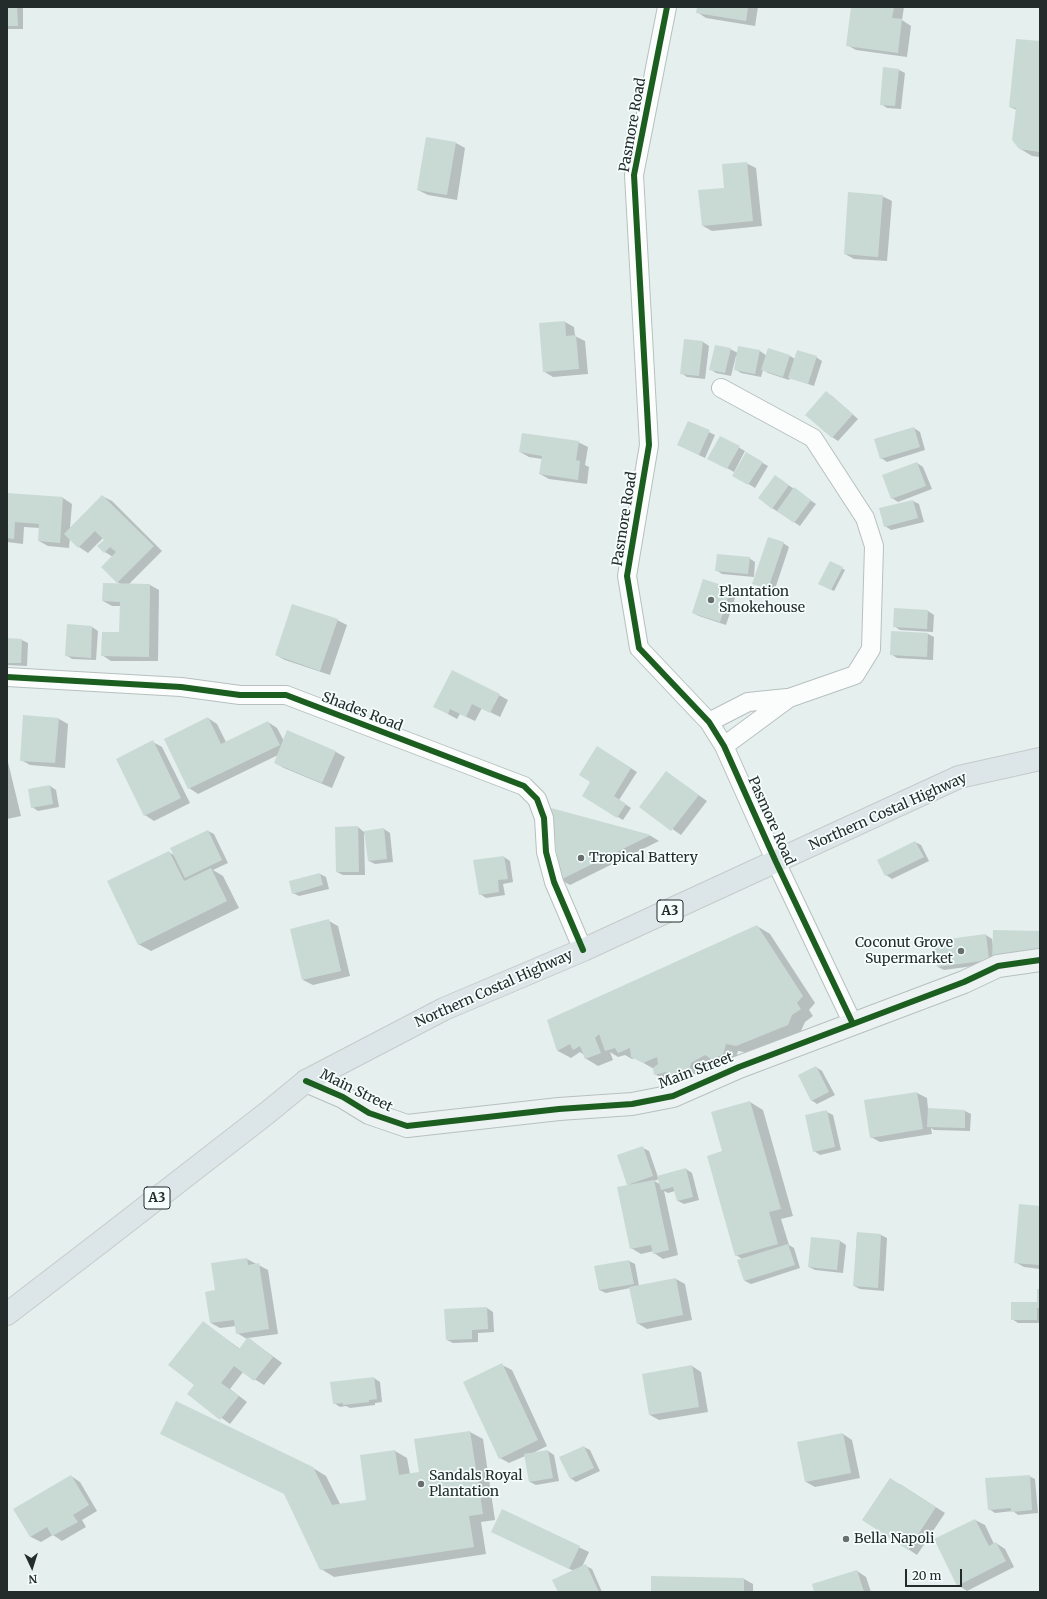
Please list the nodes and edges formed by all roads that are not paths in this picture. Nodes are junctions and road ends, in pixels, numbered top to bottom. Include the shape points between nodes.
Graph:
1 (667, 7) edge
2 (721, 388) dead end
3 (7, 677) edge
4 (789, 698) junction
5 (709, 722) junction
6 (724, 746) junction
7 (1040, 759) edge
8 (776, 862) junction
9 (583, 950) junction
10 (1040, 960) edge
11 (853, 1024) junction
12 (306, 1080) junction
13 (7, 1314) edge

1 - 5 street, Pasmore Road via 634,175 649,445 627,576 638,648
2 - 4 street via 813,438 865,518 874,546 871,649 855,675
3 - 9 street, Shades Road via 181,687 240,695 286,696 524,786 537,799 544,818 546,852 554,882
4 - 5 street via 748,702
4 - 6 street
5 - 6 street, Pasmore Road
6 - 8 street, Pasmore Road
7 - 8 main road, Northern Costal Highway / A3 via 959,777
8 - 9 main road, Northern Costal Highway / A3
8 - 11 street, Pasmore Road
9 - 12 main road, Northern Costal Highway / A3 via 444,1009
10 - 11 street, Main Street via 998,966 964,982
11 - 12 street, Main Street via 739,1067 673,1096 632,1104 559,1109 407,1126 369,1113 343,1097
12 - 13 main road, A3

